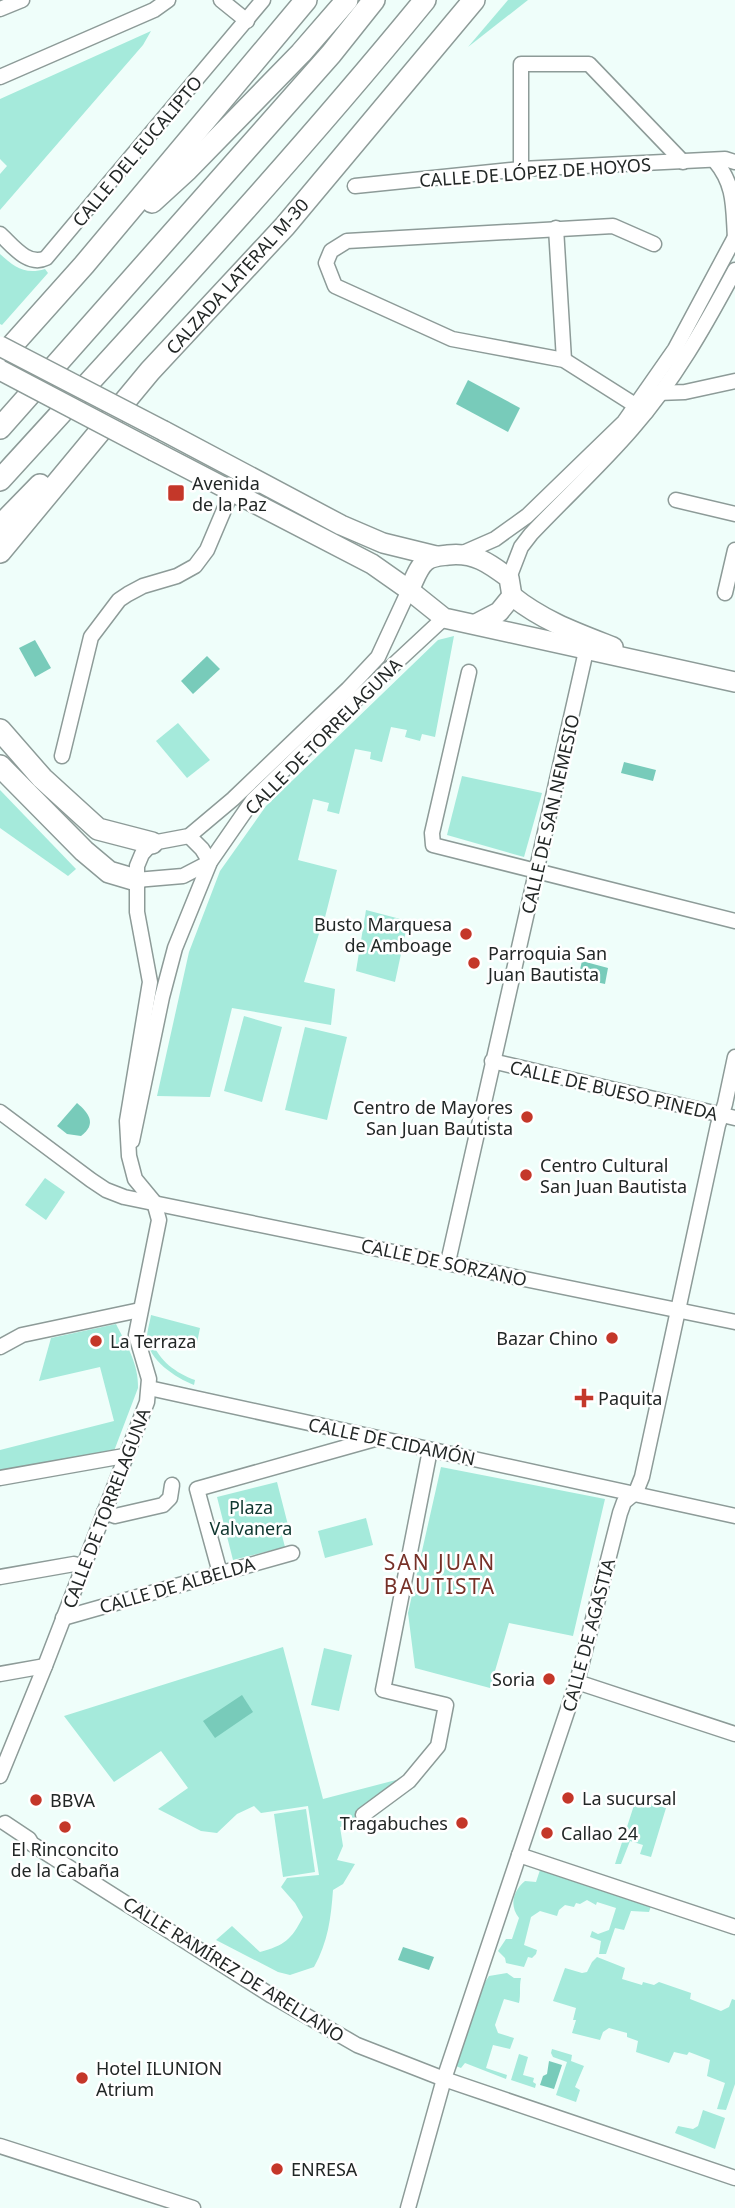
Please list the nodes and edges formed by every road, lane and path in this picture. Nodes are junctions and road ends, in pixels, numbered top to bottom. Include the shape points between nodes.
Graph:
1 (22, 0) edge
2 (168, 0) edge
3 (221, 0) edge
4 (263, 0) edge
5 (306, 0) edge
6 (374, 0) edge
7 (425, 0) edge
8 (474, 0) edge
9 (345, 3) edge
10 (0, 9) edge
11 (247, 21) junction
12 (0, 77) edge
13 (715, 161) junction
14 (683, 162) junction
15 (735, 162) edge
16 (521, 169) junction
17 (355, 186) dead end
18 (200, 200) junction
19 (556, 228) junction
20 (0, 234) edge
21 (735, 237) edge
22 (654, 244) dead end
23 (84, 265) junction
24 (735, 270) edge
25 (0, 346) edge
26 (0, 359) edge
27 (564, 360) junction
28 (0, 370) edge
29 (150, 372) junction
30 (735, 381) edge
31 (661, 392) junction
32 (641, 406) junction
33 (0, 428) edge
34 (0, 480) edge
35 (232, 491) junction
36 (676, 500) dead end
37 (32, 514) junction
38 (735, 514) edge
39 (0, 526) edge
40 (735, 550) edge
41 (0, 552) edge
42 (463, 553) junction
43 (436, 556) junction
44 (0, 567) edge
45 (510, 587) junction
46 (409, 590) junction
47 (725, 593) dead end
48 (444, 618) junction
49 (477, 624) junction
50 (586, 651) junction
51 (657, 664) junction
52 (469, 673) dead end
53 (735, 682) edge
54 (0, 730) edge
55 (62, 756) dead end
56 (0, 766) edge
57 (189, 836) junction
58 (152, 843) junction
59 (211, 862) junction
60 (537, 872) junction
61 (136, 880) junction
62 (735, 922) edge
63 (735, 1057) edge
64 (492, 1061) junction
65 (0, 1112) edge
66 (729, 1117) edge
67 (129, 1156) junction
68 (154, 1202) junction
69 (448, 1262) junction
70 (140, 1310) junction
71 (677, 1311) junction
72 (735, 1322) edge
73 (0, 1347) edge
74 (149, 1388) junction
75 (378, 1438) junction
76 (430, 1450) junction
77 (124, 1456) junction
78 (0, 1478) edge
79 (172, 1485) dead end
80 (636, 1492) junction
81 (104, 1512) junction
82 (735, 1516) edge
83 (292, 1553) dead end
84 (83, 1566) junction
85 (220, 1573) junction
86 (0, 1577) edge
87 (63, 1618) junction
88 (46, 1666) junction
89 (0, 1674) edge
90 (577, 1682) junction
91 (735, 1734) edge
92 (0, 1776) edge
93 (363, 1815) dead end
94 (2, 1827) edge
95 (519, 1856) junction
96 (735, 1927) edge
97 (444, 2079) junction
98 (0, 2146) edge
99 (735, 2178) edge
100 (193, 2208) edge
101 (408, 2208) edge

1 - 10 street
2 - 12 street
3 - 11 street
4 - 11 street, CALLE DEL EUCALIPTO
5 - 23 highway
6 - 18 highway
7 - 34 highway via 315,130
8 - 29 highway, CALZADA LATERAL M-30 via 285,226
9 - 18 highway
9 - 23 highway via 187,170
11 - 20 street, CALLE DEL EUCALIPTO via 46,258 30,259
13 - 14 street, CALLE DE LÓPEZ DE HOYOS
13 - 15 street, CALLE DE LÓPEZ DE HOYOS
13 - 21 street via 727,173 733,192
14 - 16 street, CALLE DE LÓPEZ DE HOYOS
14 - 16 street via 589,64 521,64
16 - 17 street, CALLE DE LÓPEZ DE HOYOS
18 - 33 highway
19 - 22 street via 613,226
19 - 27 street
19 - 27 street via 347,241 331,251 326,263 335,286 452,339
21 - 32 street
23 - 26 highway
24 - 31 street
25 - 43 main road, bridge via 341,525 383,543
27 - 32 street
28 - 35 main road, bridge
29 - 37 highway, CALZADA LATERAL M-30
29 - 39 highway
30 - 31 street via 685,392
31 - 32 street
32 - 42 street via 527,516 495,539
32 - 45 street via 632,429 530,534 521,547
35 - 46 main road via 355,555
35 - 55 street via 207,550 195,566 119,600 91,637
36 - 38 street
37 - 41 highway, CALZADA LATERAL M-30
37 - 44 highway
40 - 47 street
42 - 43 main road
42 - 45 main road via 489,563
43 - 46 main road via 421,566
45 - 49 main road via 499,612
45 - 51 main road via 533,613
46 - 48 main road
46 - 57 street, CALLE DE TORRELAGUNA via 378,657
48 - 49 main road
48 - 59 street, CALLE DE TORRELAGUNA via 253,800
49 - 50 main road
50 - 51 main road
50 - 60 street, CALLE DE SAN NEMESIO
51 - 53 main road
52 - 60 street via 433,845
54 - 58 highway via 42,778 98,829
56 - 61 highway via 84,851 110,872
57 - 58 street, CALLE DE TORRELAGUNA
57 - 59 street
58 - 61 street via 142,854
59 - 61 street via 183,876
59 - 67 street, CALLE DE TORRELAGUNA via 173,955
60 - 62 street
60 - 64 street, CALLE DE SAN NEMESIO
61 - 67 street via 150,982 127,1121
63 - 66 street, CALLE DE AGASTIA
64 - 66 street, CALLE DE BUESO PINEDA
64 - 69 street, CALLE DE SAN NEMESIO
65 - 68 street, CALLE DE SORZANO via 106,1190
66 - 71 street, CALLE DE AGASTIA via 718,1125
67 - 68 street via 135,1179
68 - 69 street, CALLE DE SORZANO
68 - 70 street, CALLE DE TORRELAGUNA via 159,1220
69 - 71 street, CALLE DE SORZANO
70 - 73 street via 22,1335
70 - 74 street, CALLE DE TORRELAGUNA via 137,1343
71 - 72 street, CALLE DE SORZANO
71 - 80 street, CALLE DE AGASTIA
74 - 75 street, CALLE DE CIDAMÓN
74 - 77 street, CALLE DE TORRELAGUNA
75 - 76 street, CALLE DE CIDAMÓN
75 - 85 street via 197,1489
76 - 80 street, CALLE DE CIDAMÓN
76 - 93 street via 383,1690 446,1705 439,1746 409,1781
77 - 78 street
77 - 81 street, CALLE DE TORRELAGUNA
79 - 81 street via 170,1498 163,1505 115,1516
80 - 82 street, CALLE DE CIDAMÓN
80 - 90 street, CALLE DE AGASTIA via 620,1513
81 - 84 street, CALLE DE TORRELAGUNA
83 - 85 street, CALLE DE ALBELDA
84 - 86 street
84 - 87 street, CALLE DE TORRELAGUNA
85 - 87 street, CALLE DE ALBELDA
87 - 88 street, CALLE DE TORRELAGUNA
88 - 89 street
88 - 92 street, CALLE DE TORRELAGUNA
90 - 91 street
90 - 95 street, CALLE DE AGASTIA
94 - 97 street, CALLE RAMÍREZ DE ARELLANO via 357,2045
95 - 96 street
95 - 97 street, CALLE DE AGASTIA
97 - 99 street, CALLE RAMÍREZ DE ARELLANO
97 - 101 street, CALLE DE AGASTIA
98 - 100 street

